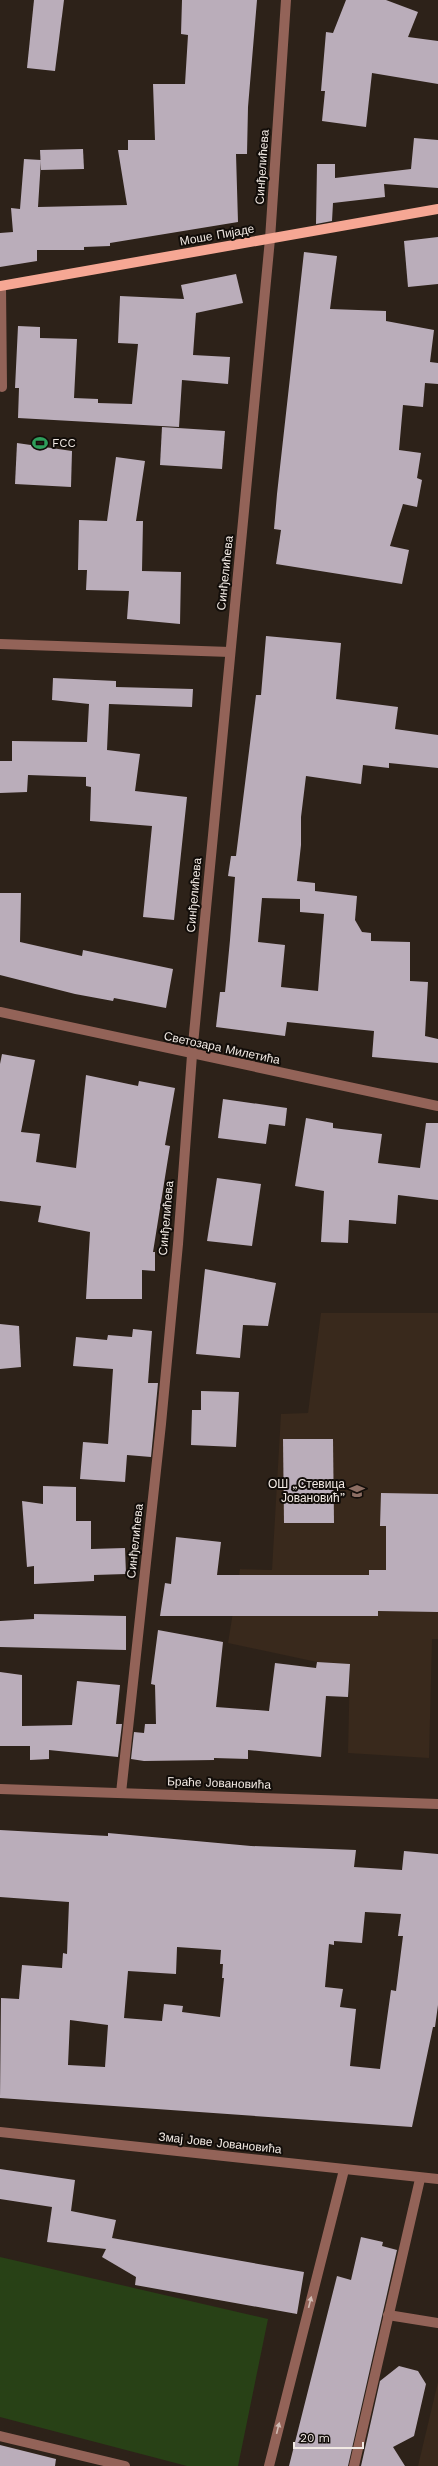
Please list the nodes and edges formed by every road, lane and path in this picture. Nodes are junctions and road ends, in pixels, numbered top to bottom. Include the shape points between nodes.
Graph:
1 (286, 0) edge
2 (438, 209) edge
3 (270, 239) junction
4 (1, 286) edge
5 (2, 387) dead end
6 (0, 644) edge
7 (230, 652) junction
8 (0, 1012) edge
9 (192, 1055) junction
10 (438, 1106) edge
11 (0, 1789) edge
12 (122, 1793) junction
13 (438, 1804) edge
14 (0, 2132) edge
15 (344, 2170) junction
16 (420, 2179) junction
17 (438, 2179) edge
18 (388, 2315) junction
19 (438, 2322) edge
20 (0, 2436) edge
21 (88, 2462) edge
22 (126, 2466) edge
23 (269, 2466) edge
24 (354, 2466) edge

1 - 3 street, Синђелићева
2 - 3 main road, Моше Пијаде
3 - 4 main road, Моше Пијаде
3 - 7 street, Синђелићева
4 - 5 street
6 - 7 street
7 - 9 street, Синђелићева
8 - 9 street, Светозара Милетића
9 - 10 street, Светозара Милетића
9 - 12 street, Синђелићева via 161,1424
11 - 12 street, Браће Јовановића
12 - 13 street, Браће Јовановића
14 - 15 street, Змај Јове Јовановића
15 - 16 street, Змај Јове Јовановића
23 -> 15 street
16 - 17 street, Змај Јове Јовановића
16 - 18 street
18 - 19 street
18 - 24 street
20 - 21 street
21 - 22 street

